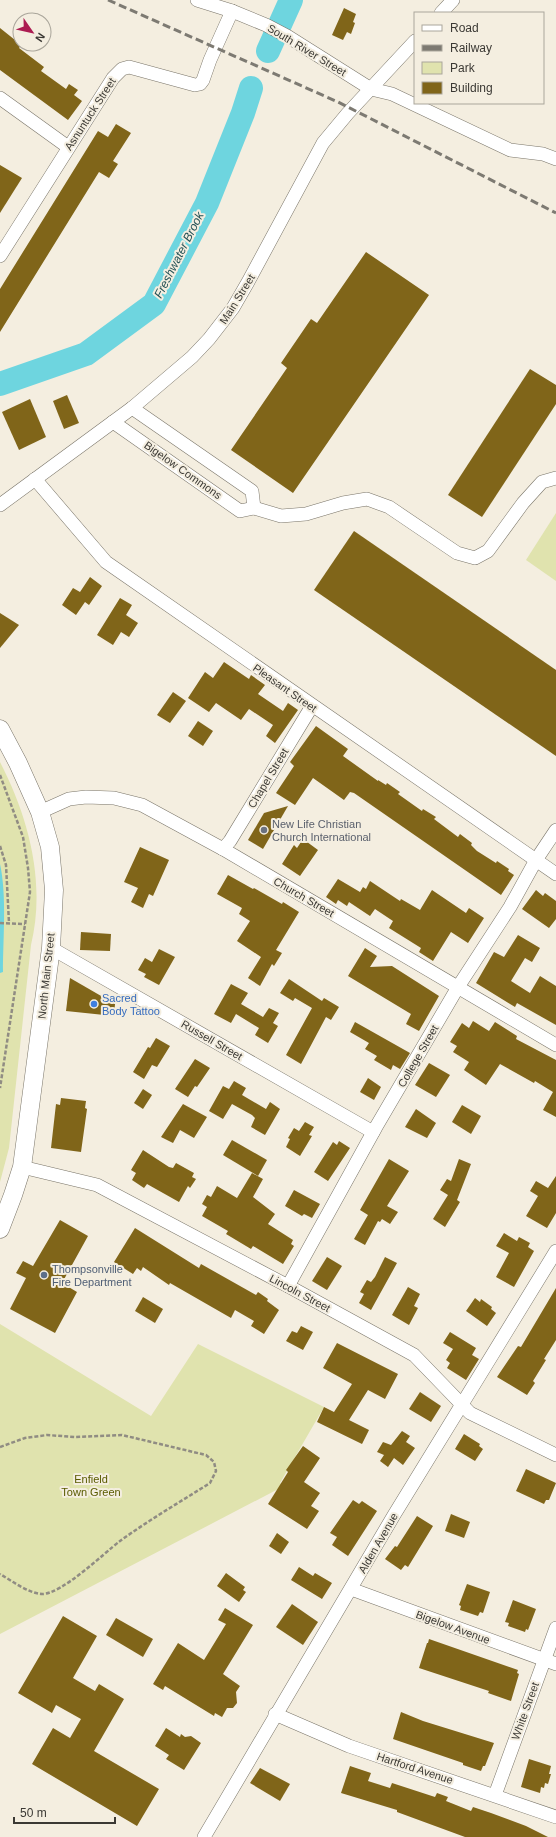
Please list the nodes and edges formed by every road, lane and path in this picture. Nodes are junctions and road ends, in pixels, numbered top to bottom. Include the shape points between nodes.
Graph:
1 (197, 0) edge
2 (453, 0) edge
3 (232, 11) junction
4 (442, 12) edge
5 (414, 42) edge
6 (371, 89) junction
7 (0, 98) edge
8 (68, 147) junction
9 (556, 159) edge
10 (0, 256) edge
11 (132, 408) junction
12 (113, 422) junction
13 (556, 478) edge
14 (35, 479) junction
15 (0, 505) edge
16 (254, 508) junction
17 (312, 706) junction
18 (0, 729) edge
19 (0, 775) edge
20 (40, 812) junction
21 (556, 830) edge
22 (0, 846) edge
23 (223, 850) junction
24 (536, 860) junction
25 (556, 874) edge
26 (0, 923) edge
27 (10, 923) junction
28 (26, 924) junction
29 (51, 948) junction
30 (458, 987) junction
31 (556, 1045) edge
32 (1, 1074) edge
33 (0, 1088) edge
34 (373, 1132) junction
35 (22, 1167) junction
36 (0, 1229) edge
37 (556, 1251) edge
38 (288, 1286) junction
39 (462, 1403) junction
40 (0, 1447) edge
41 (556, 1455) edge
42 (0, 1574) edge
43 (351, 1589) junction
44 (556, 1628) edge
45 (550, 1662) edge
46 (275, 1714) junction
47 (495, 1795) junction
48 (556, 1817) edge
49 (204, 1837) edge

1 - 3 street, South River Street
2 - 4 street
3 - 6 street, South River Street via 287,36
3 - 8 street, Asnuntuck Street via 200,84 191,84 137,68 122,69 109,82
5 - 6 street, Main Street
6 - 9 street, South River Street via 392,94 510,150 543,154
6 - 11 street, Main Street via 323,143 248,282 220,326 192,357
7 - 8 street
8 - 10 street, Asnuntuck Street
11 - 12 street, Main Street
11 - 16 street, Bigelow Commons via 252,491
12 - 14 street, Main Street
12 - 16 street, Bigelow Commons via 240,510
13 - 16 street, Bigelow Commons via 542,482 523,503 488,551 475,558 457,553 389,507 367,499 306,514 281,516
14 - 15 street, Main Street
14 - 17 street, Pleasant Street via 106,562
17 - 23 street, Chapel Street
17 - 24 street, Pleasant Street
18 - 20 street, North Main Street
19 - 28 path via 15,813 26,852 30,892
20 - 23 street, Church Street via 69,799 86,797 128,801 142,805
20 - 29 street, North Main Street via 50,846 54,890
21 - 24 street, College Street
22 - 27 path via 6,864
23 - 30 street, Church Street
24 - 25 street, Pleasant Street
24 - 30 street, College Street via 510,907
26 - 27 path
27 - 28 path
28 - 32 path
29 - 34 street, Russell Street
29 - 35 street, North Main Street
30 - 31 street, Church Street
30 - 34 street, College Street
32 - 33 path
34 - 38 street, College Street
35 - 36 street, North Main Street
35 - 38 street, Lincoln Street via 97,1185
37 - 39 street, Alden Avenue
38 - 39 street, Lincoln Street via 414,1355
39 - 41 street, Lincoln Street via 470,1413
39 - 43 street, Alden Avenue
40 - 42 path via 25,1438 47,1435 133,1436 206,1455 214,1462 216,1471 210,1483 119,1542 52,1592 42,1594 31,1591
43 - 45 street, Bigelow Avenue
43 - 46 street, Alden Avenue
44 - 45 street, White Street
45 - 47 street, White Street
46 - 47 street, Hartford Avenue via 349,1746
46 - 49 street, Alden Avenue
47 - 48 street, Hartford Avenue

